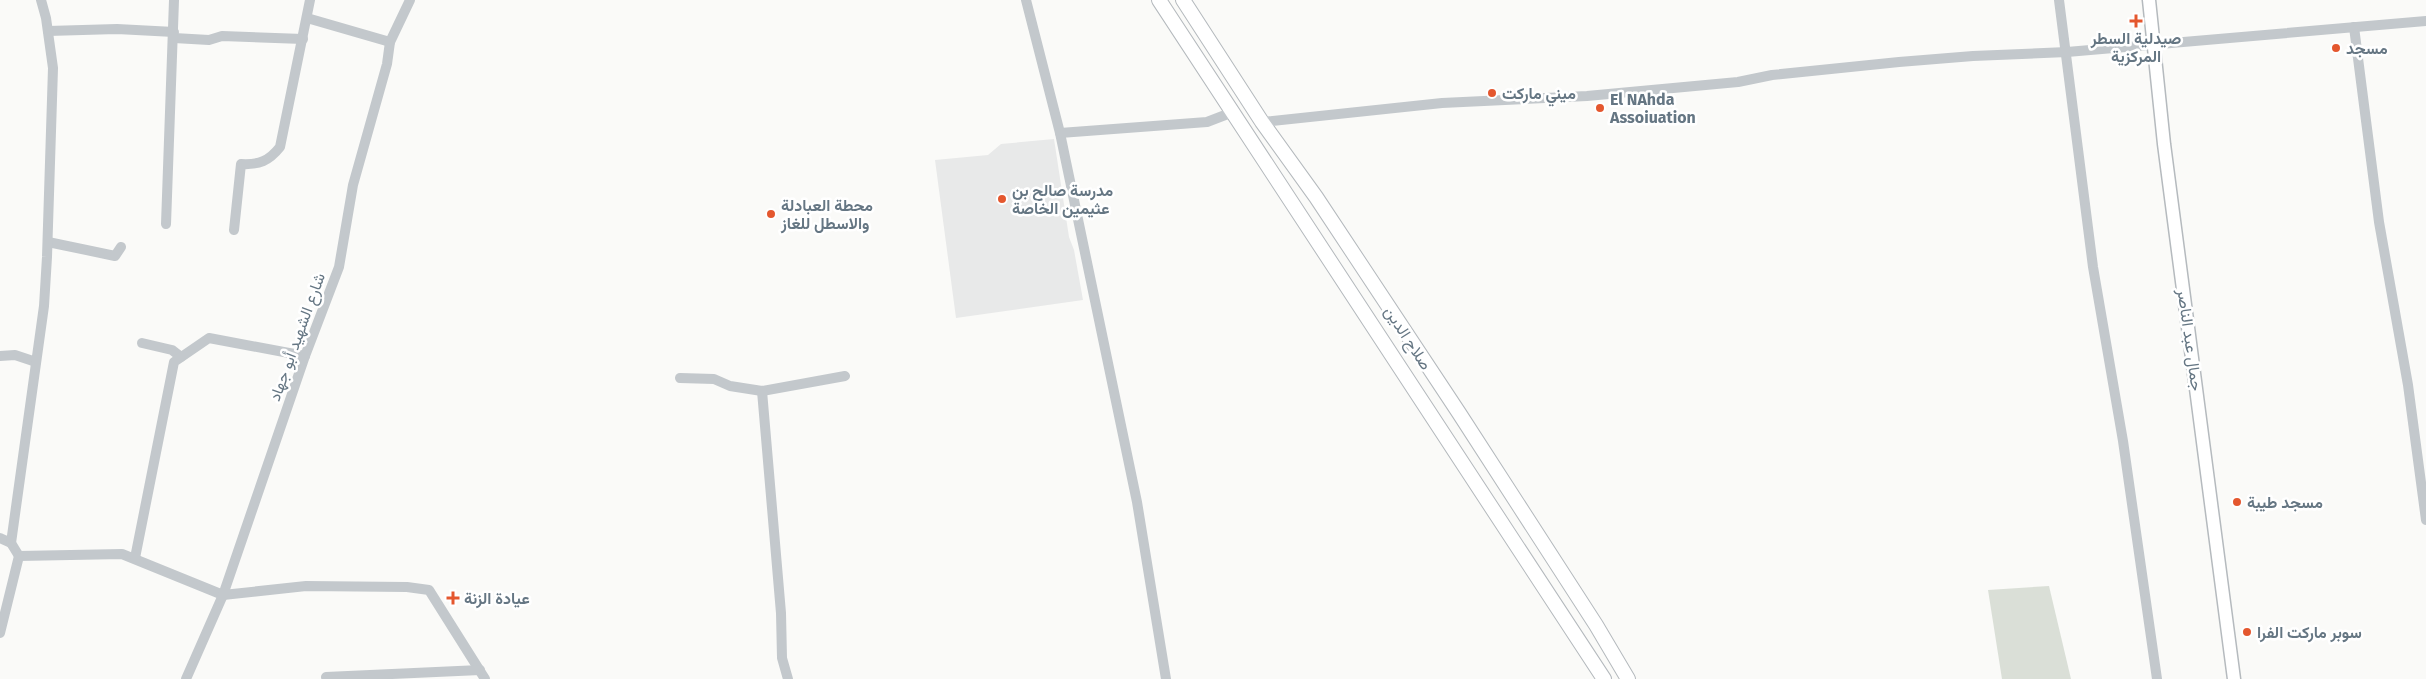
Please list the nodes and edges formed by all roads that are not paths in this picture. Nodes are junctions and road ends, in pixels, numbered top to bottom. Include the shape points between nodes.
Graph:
1 (42, 0) edge
2 (174, 0) edge
3 (310, 0) edge
4 (410, 0) edge
5 (1026, 0) edge
6 (1159, 0) edge
7 (1183, 0) edge
8 (2059, 0) edge
9 (2148, 0) edge
10 (307, 18) junction
11 (2426, 21) edge
12 (2354, 27) junction
13 (48, 31) junction
14 (174, 35) junction
15 (304, 40) junction
16 (390, 42) junction
17 (2153, 45) junction
18 (2067, 52) junction
19 (1233, 112) junction
20 (1262, 122) junction
21 (1060, 133) junction
22 (166, 224) dead end
23 (234, 230) dead end
24 (48, 242) junction
25 (121, 246) dead end
26 (1411, 342) junction
27 (142, 343) dead end
28 (1391, 351) junction
29 (0, 356) edge
30 (305, 356) junction
31 (182, 357) junction
32 (36, 362) junction
33 (845, 376) dead end
34 (680, 378) dead end
35 (762, 391) junction
36 (2426, 520) edge
37 (0, 538) edge
38 (11, 543) junction
39 (19, 556) junction
40 (135, 558) junction
41 (1576, 594) junction
42 (223, 595) junction
43 (1556, 604) junction
44 (0, 633) edge
45 (482, 675) edge
46 (326, 677) dead end
47 (186, 679) edge
48 (788, 679) edge
49 (1166, 679) edge
50 (1604, 679) edge
51 (1628, 679) edge
52 (2157, 679) edge
53 (2234, 679) edge

1 - 13 street
2 - 14 street
3 - 10 street
4 - 16 street, شارع الشهيد أبو جهاد
5 - 21 street
6 - 19 highway, صلاح الدين
7 - 20 highway, صلاح الدين
8 - 18 street
9 - 17 main road, جمال عبد الناصر
10 - 15 street
10 - 16 street
11 - 12 street
12 - 17 street
12 - 36 street via 2379,222 2408,385
13 - 14 street via 117,30
13 - 24 street via 53,68
14 - 15 street via 209,40 222,36
14 - 22 street
15 - 23 street via 280,147 271,159 256,165 241,164
16 - 30 street, شارع الشهيد أبو جهاد via 387,64 353,185 339,267
17 - 18 street
17 - 53 main road, جمال عبد الناصر
18 - 20 street via 1908,62 1772,75 1738,82 1587,96 1442,103
18 - 52 street via 2094,267
19 - 21 street via 1207,122
19 - 28 highway, صلاح الدين
20 - 26 highway, صلاح الدين via 1316,197
21 - 49 street via 1137,502
24 - 25 street via 115,256
24 - 32 street
26 - 28 highway via 1398,336
26 - 41 highway, صلاح الدين
27 - 31 street via 172,350
28 - 43 highway, صلاح الدين
29 - 32 street via 15,355
30 - 31 street via 209,338
30 - 42 street, شارع الشهيد أبو جهاد
31 - 40 street via 174,362
32 - 38 street
33 - 35 street
34 - 35 street via 714,379 730,386
35 - 48 street via 782,658
37 - 38 street
38 - 39 street
39 - 40 street via 122,554
39 - 44 street
40 - 42 street
41 - 43 highway via 1573,602
41 - 51 highway, صلاح الدين
42 - 45 street via 306,586 429,590
42 - 47 street, شارع الشهيد أبو جهاد
43 - 50 highway, صلاح الدين
45 - 46 street

